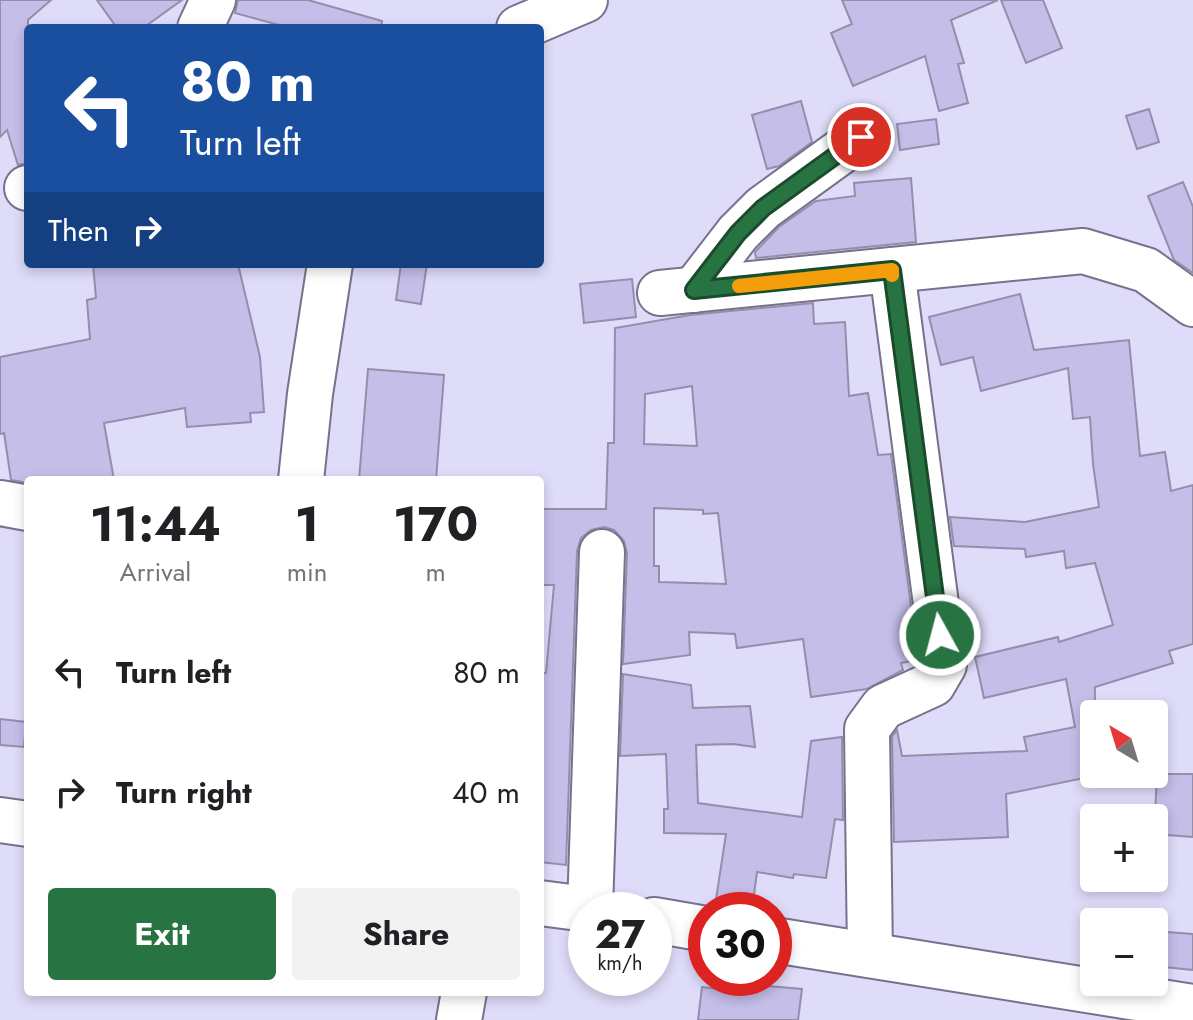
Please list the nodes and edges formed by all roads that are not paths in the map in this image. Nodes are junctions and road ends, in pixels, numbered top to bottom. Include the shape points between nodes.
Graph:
1 (213, 0) edge
2 (585, 0) edge
3 (202, 24) edge
4 (528, 24) edge
5 (861, 137) dead end
6 (329, 268) edge
7 (892, 270) junction
8 (1193, 304) edge
9 (301, 476) edge
10 (0, 503) edge
11 (24, 507) edge
12 (602, 552) dead end
13 (0, 820) edge
14 (24, 823) edge
15 (593, 892) edge
16 (544, 904) edge
17 (568, 907) edge
18 (792, 943) edge
19 (870, 955) junction
20 (463, 996) edge
21 (1193, 1007) edge
22 (459, 1020) edge

1 - 3 street
2 - 4 street
5 - 7 street via 763,208 677,292
6 - 9 street
7 - 8 street via 1083,251 1146,270
7 - 19 street via 944,665 933,684 883,707 867,729
10 - 11 street
12 - 15 street
13 - 14 street
16 - 17 street
18 - 19 street
19 - 21 street
20 - 22 street

